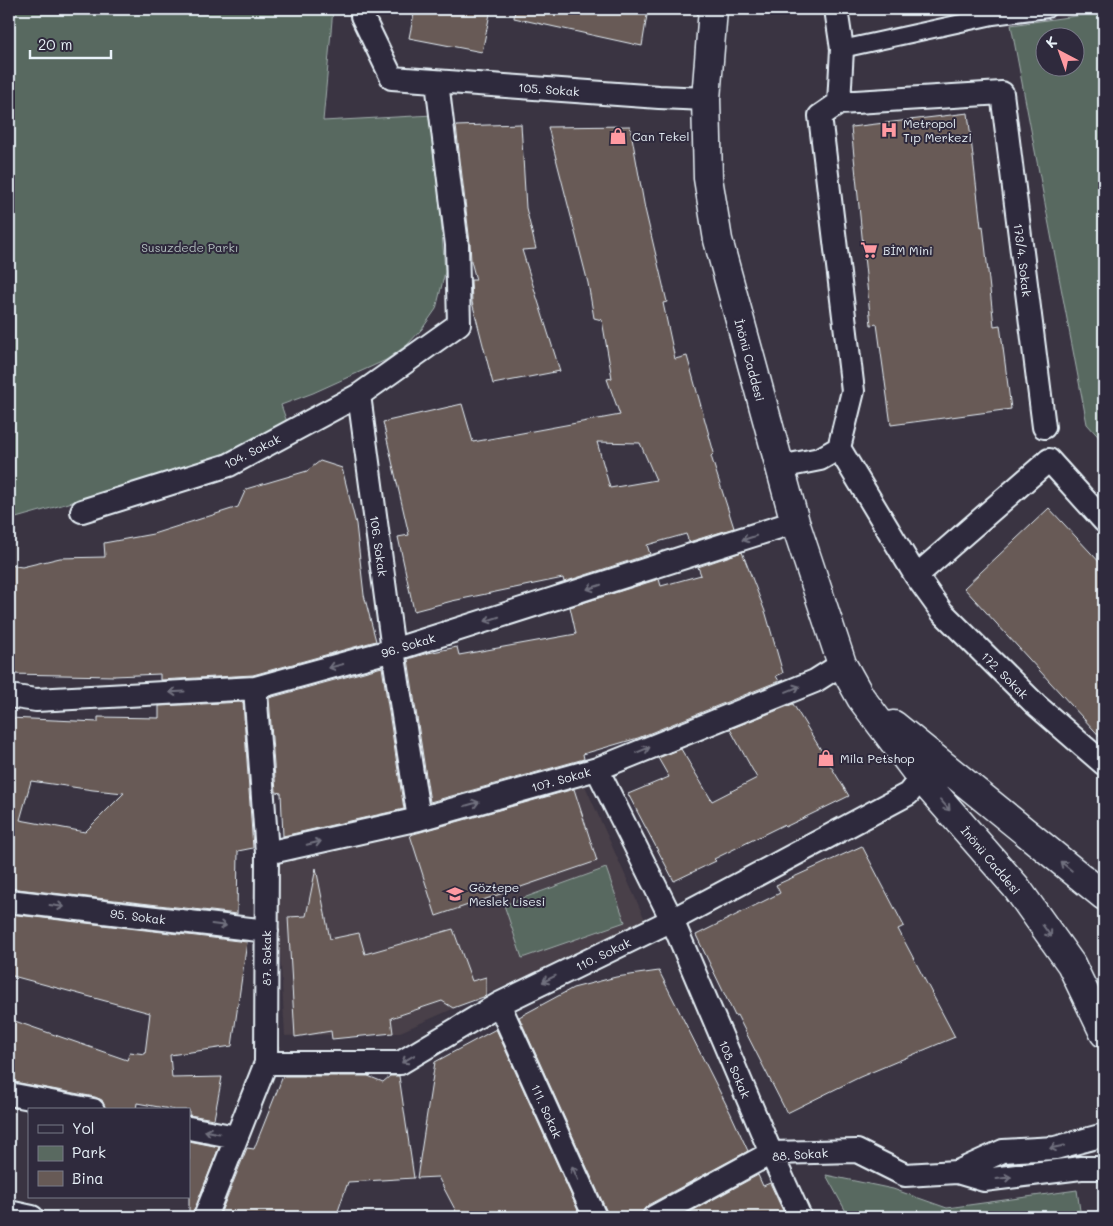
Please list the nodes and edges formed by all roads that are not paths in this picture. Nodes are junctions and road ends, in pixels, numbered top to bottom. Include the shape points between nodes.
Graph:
1 (363, 9) edge
2 (712, 9) edge
3 (836, 9) edge
4 (1048, 9) edge
5 (842, 49) junction
6 (437, 82) junction
7 (706, 98) junction
8 (839, 103) junction
9 (359, 395) junction
10 (1044, 427) dead end
11 (839, 448) junction
12 (780, 467) junction
13 (82, 511) dead end
14 (1104, 521) edge
15 (795, 522) junction
16 (916, 576) junction
17 (393, 650) junction
18 (842, 664) junction
19 (254, 688) junction
20 (9, 696) edge
21 (861, 698) junction
22 (1104, 764) edge
23 (597, 768) junction
24 (921, 778) junction
25 (419, 818) junction
26 (267, 854) junction
27 (1104, 896) edge
28 (9, 901) edge
29 (672, 920) junction
30 (267, 931) junction
31 (499, 1004) junction
32 (1104, 1033) edge
33 (266, 1063) junction
34 (9, 1094) edge
35 (82, 1108) edge
36 (190, 1128) edge
37 (1104, 1135) edge
38 (236, 1137) junction
39 (771, 1153) junction
40 (1104, 1168) edge
41 (957, 1172) junction
42 (9, 1212) edge
43 (32, 1217) edge
44 (205, 1217) edge
45 (596, 1217) edge
46 (654, 1217) edge
47 (800, 1217) edge

1 - 6 street, 105. Sokak via 362,16 392,78
2 - 7 main road, İnönü Caddesi
3 - 5 street
4 - 5 street via 993,16
5 - 8 street
6 - 7 street, 105. Sokak
6 - 9 street via 457,245 460,324
7 - 12 main road, İnönü Caddesi via 708,178 718,240
8 - 10 street, 173/4. Sokak via 1002,93
8 - 11 street via 820,116 853,390
9 - 13 street, 104. Sokak via 228,465
9 - 17 street, 106. Sokak
11 - 12 street via 820,459
11 - 16 street, 172. Sokak
12 - 15 main road, İnönü Caddesi
14 - 16 street via 1049,460
15 -> 17 street, 96. Sokak
15 - 18 main road, İnönü Caddesi
16 - 22 street, 172. Sokak via 942,612 1036,705
17 -> 19 street, 96. Sokak
17 - 25 street, 106. Sokak
18 - 21 main road, İnönü Caddesi
23 -> 18 street, 107. Sokak via 815,681
19 -> 20 street, 96. Sokak via 36,700
19 - 26 street, 87. Sokak
21 - 24 main road, İnönü Caddesi
27 -> 21 main road, İnönü Caddesi
25 -> 23 street, 107. Sokak
23 - 29 street, 108. Sokak
24 - 29 street, 110. Sokak via 908,794
24 -> 32 main road, İnönü Caddesi via 1016,887 1071,964
26 -> 25 street, 107. Sokak
26 - 30 street, 87. Sokak
28 -> 30 street, 95. Sokak
29 -> 31 street, 110. Sokak
29 - 39 street, 108. Sokak
30 - 33 street, 87. Sokak
31 -> 33 street, 110. Sokak via 400,1063
45 -> 31 street, 111. Sokak
33 - 38 street, 87. Sokak
34 - 35 street
38 -> 36 street
37 -> 41 street, 88. Sokak via 1055,1148 1003,1151
38 - 44 street, 87. Sokak
39 - 41 street, 88. Sokak via 857,1151 905,1175
39 - 46 street, 88. Sokak
39 - 47 street, 108. Sokak
41 -> 40 street, 88. Sokak via 984,1180
42 - 43 street

